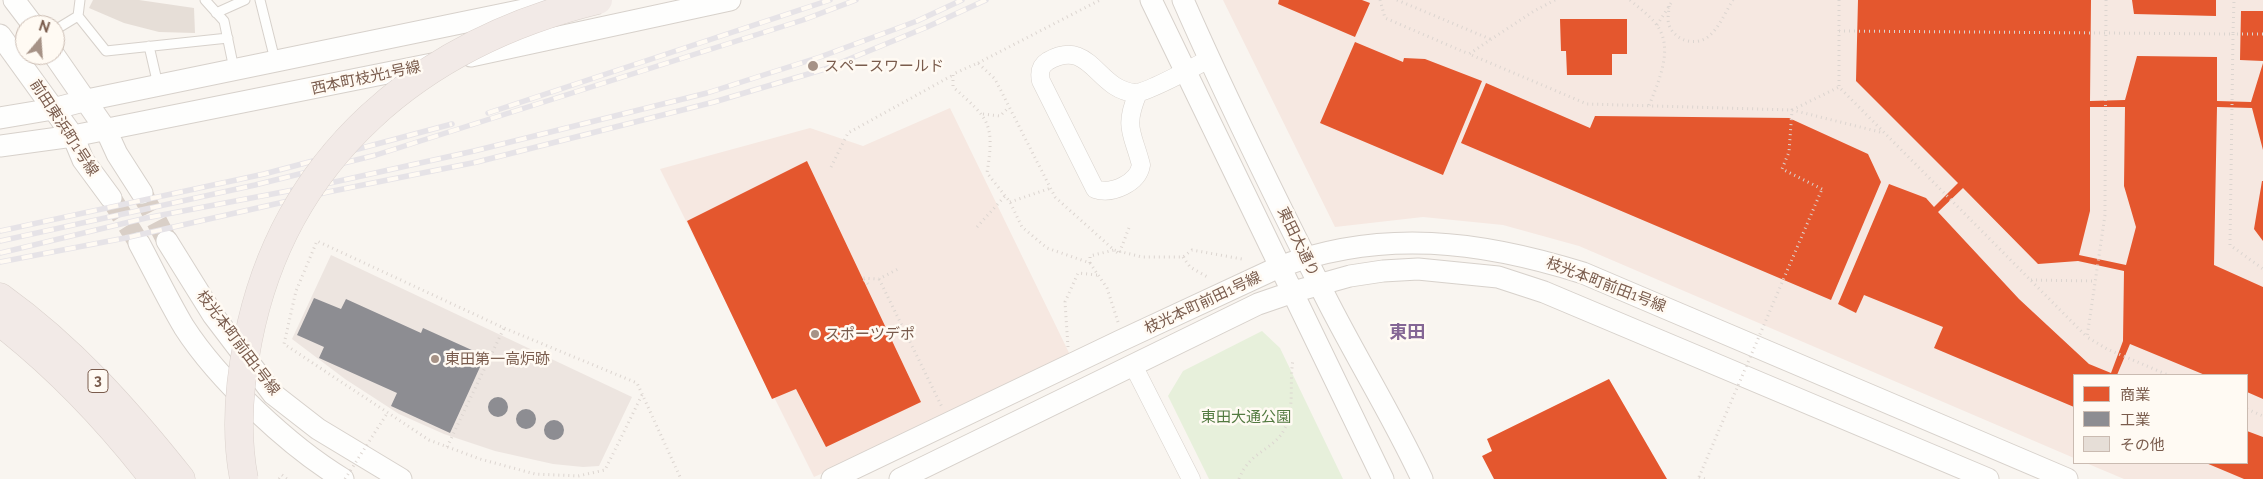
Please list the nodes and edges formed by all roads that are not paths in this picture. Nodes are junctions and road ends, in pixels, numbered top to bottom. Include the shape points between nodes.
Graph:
1 (14, 0) edge
2 (80, 0) edge
3 (205, 0) edge
4 (245, 0) edge
5 (260, 0) edge
6 (571, 0) edge
7 (598, 0) edge
8 (610, 0) edge
9 (730, 0) edge
10 (1152, 0) edge
11 (1183, 0) edge
12 (216, 12) junction
13 (25, 15) edge
14 (78, 16) junction
15 (65, 24) edge
16 (0, 35) edge
17 (228, 38) junction
18 (149, 46) junction
19 (1209, 59) junction
20 (275, 61) junction
21 (61, 65) edge
22 (234, 69) junction
23 (1185, 71) junction
24 (158, 85) junction
25 (1138, 93) junction
26 (87, 100) junction
27 (53, 109) junction
28 (0, 118) edge
29 (106, 130) junction
30 (73, 136) junction
31 (0, 146) edge
32 (142, 193) tunnel mouth
33 (111, 198) tunnel mouth
34 (168, 241) tunnel mouth
35 (139, 244) tunnel mouth
36 (1306, 257) junction
37 (1279, 267) junction
38 (1319, 286) junction
39 (1293, 292) junction
40 (0, 297) edge
41 (0, 322) edge
42 (1134, 365) junction
43 (154, 479) edge
44 (181, 479) edge
45 (244, 479) edge
46 (260, 479) edge
47 (344, 479) edge
48 (401, 479) edge
49 (832, 479) edge
50 (900, 479) edge
51 (1190, 479) edge
52 (1383, 479) edge
53 (1422, 479) edge
54 (1988, 479) edge
55 (2067, 479) edge

1 - 13 street
2 - 14 lane
3 - 12 lane
4 - 12 lane
5 - 20 lane
6 - 20 street
7 - 45 highway, bridge via 532,18 497,33 438,66 366,119 316,178 273,255 250,327 239,402
8 - 46 highway via 528,30 470,61 379,129 325,186 284,261 262,332 254,424
9 - 29 street, 西本町枝光1号線 via 312,90
10 - 23 street, 東田大通り
11 - 19 street, 東田大通り
12 - 17 lane via 224,21
14 - 15 lane
14 - 18 lane via 106,51
16 - 27 street, 前田東浜町1号線
17 - 18 lane
17 - 22 lane
18 - 24 lane
19 - 23 street
19 - 36 street, 東田大通り
20 - 22 street
21 - 26 street, 前田東浜町1号線
22 - 24 street
23 - 25 street
23 - 37 street, 東田大通り
24 - 26 street
25 - 25 street via 1129,116 1129,127 1140,171 1134,180 1112,190 1095,189 1041,81 1040,70 1046,62 1073,55 1088,62 1109,84
26 - 27 street
26 - 29 street, 前田東浜町1号線
27 - 28 street
27 - 30 street, 前田東浜町1号線
29 - 30 street, 西本町枝光1号線
29 - 32 street, 前田東浜町1号線 via 116,154
30 - 31 street, 西本町枝光1号線
30 - 33 street, 前田東浜町1号線 via 83,160
34 - 48 street, 枝光本町前田1号線 via 213,315 273,394 318,429
35 - 47 street, 枝光本町前田1号線 via 185,328 227,382 286,437
36 - 37 street, 枝光本町前田1号線
36 - 38 street, 東田大通り
36 - 55 street, 枝光本町前田1号線 via 1383,244 1422,242 1529,256 1583,273
37 - 39 street, 東田大通り
37 - 49 street, 枝光本町前田1号線
38 - 39 street, 枝光本町前田1号線
38 - 53 street, 東田大通り
38 - 54 street, 枝光本町前田1号線 via 1347,277 1418,269 1498,277 1636,329
39 - 42 street, 枝光本町前田1号線 via 1258,304
39 - 52 street, 東田大通り
40 - 44 highway, 3 via 66,349 103,386
41 - 43 highway, 3 via 64,376
42 - 50 street, 枝光本町前田1号線
42 - 51 street

